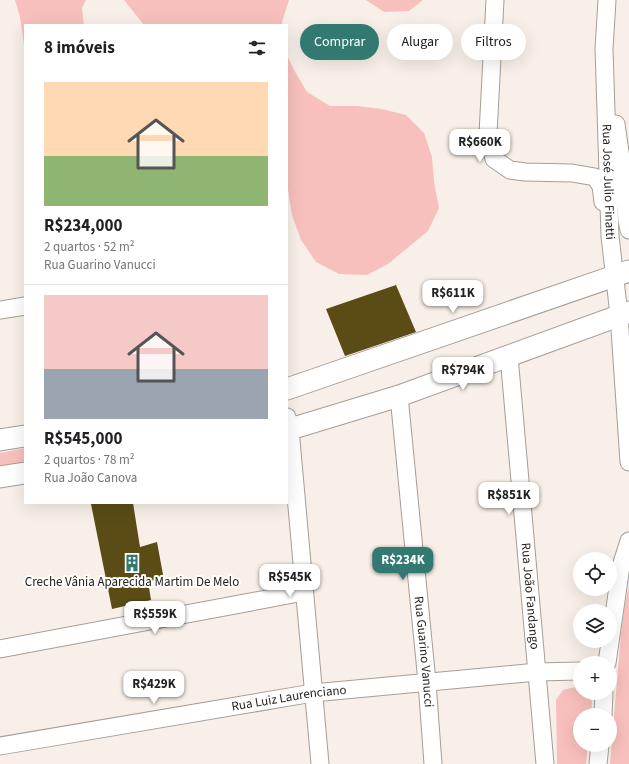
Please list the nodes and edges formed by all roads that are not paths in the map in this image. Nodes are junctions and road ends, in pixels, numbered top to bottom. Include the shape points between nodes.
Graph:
1 (494, 0) edge
2 (607, 0) edge
3 (604, 49) junction
4 (629, 230) edge
5 (610, 236) junction
6 (622, 273) edge
7 (24, 306) edge
8 (0, 310) edge
9 (624, 314) edge
10 (509, 356) junction
11 (288, 389) edge
12 (400, 396) junction
13 (288, 425) edge
14 (24, 436) edge
15 (0, 440) edge
16 (629, 462) edge
17 (24, 473) edge
18 (0, 478) edge
19 (629, 542) edge
20 (304, 592) junction
21 (0, 649) edge
22 (608, 656) edge
23 (573, 671) edge
24 (537, 672) junction
25 (427, 682) junction
26 (313, 693) junction
27 (0, 746) edge
28 (599, 752) edge
29 (320, 764) edge
30 (433, 764) edge
31 (546, 764) edge
32 (598, 764) edge

1 - 5 street via 488,134 494,159 510,170 572,173 595,177 601,186
2 - 3 street, Rua José Julio Finatti
3 - 4 street, Rua José Julio Finatti
3 - 5 street, Rua José Julio Finatti
5 - 6 street, Rua José Julio Finatti
6 - 9 street, Rua José Julio Finatti
6 - 11 main road
7 - 8 street
9 - 10 main road
9 - 16 street, Rua José Julio Finatti
10 - 12 main road
10 - 24 street, Rua João Fandango
12 - 13 main road
12 - 25 street, Rua Guarino Vanucci
13 - 20 street
14 - 15 main road
17 - 18 main road
19 - 22 street via 620,566
20 - 21 street
20 - 26 street
23 - 24 street, Rua Luiz Laurenciano
24 - 25 street, Rua Luiz Laurenciano
24 - 31 street, Rua João Fandango
25 - 26 street, Rua Luiz Laurenciano
25 - 30 street, Rua Guarino Vanucci
26 - 27 street, Rua Luiz Laurenciano
26 - 29 street
28 - 32 street

